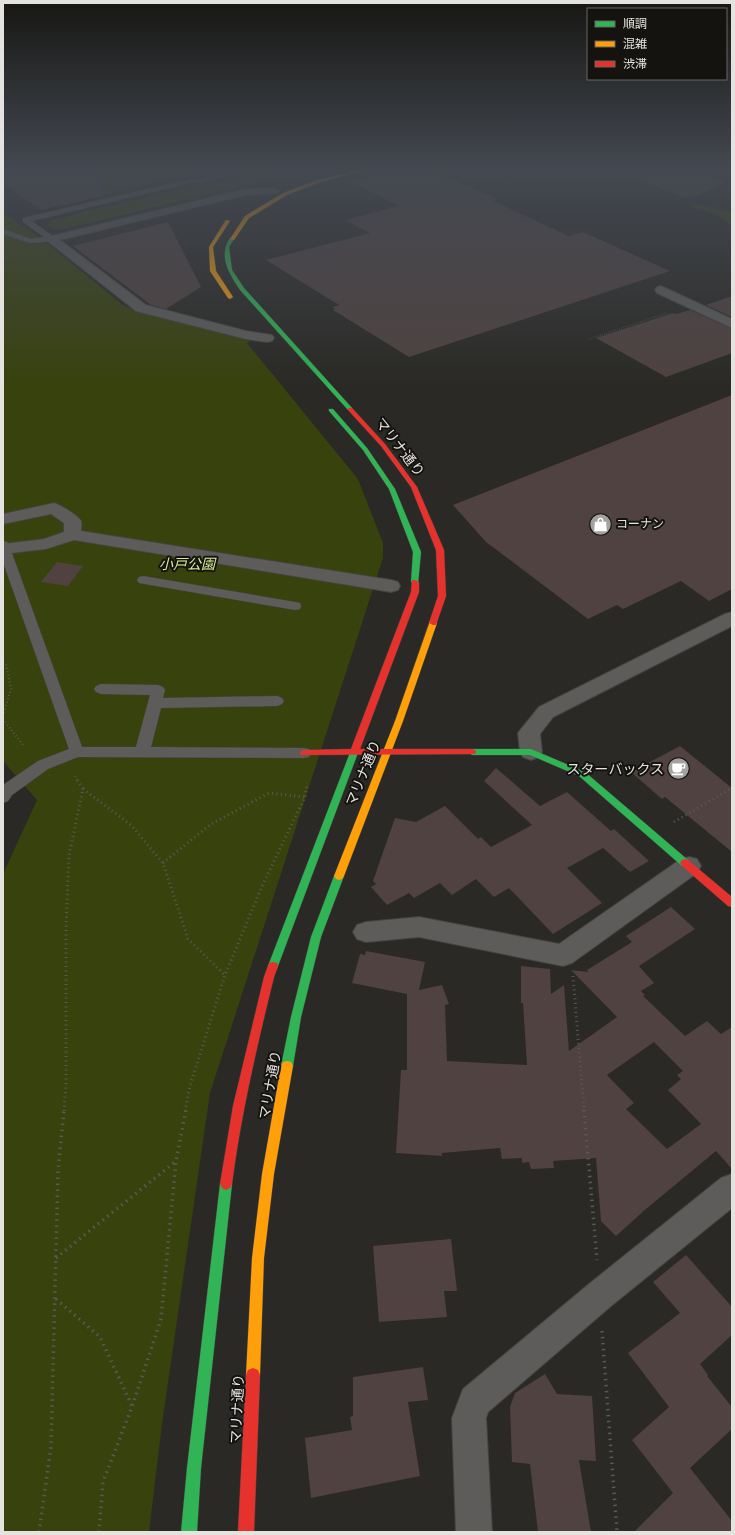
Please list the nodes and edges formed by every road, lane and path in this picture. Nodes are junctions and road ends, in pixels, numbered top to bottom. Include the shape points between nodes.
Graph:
1 (58, 244) edge
2 (213, 244) edge
3 (229, 244) edge
4 (661, 290) dead end
5 (235, 303) dead end
6 (692, 304) junction
7 (732, 324) edge
8 (256, 326) dead end
9 (589, 339) dead end
10 (269, 340) joint
11 (324, 402) dead end
12 (3, 519) edge
13 (73, 534) junction
14 (4, 547) edge
15 (143, 580) dead end
16 (391, 586) dead end
17 (295, 606) dead end
18 (732, 618) edge
19 (3, 663) edge
20 (101, 689) dead end
21 (156, 696) junction
22 (277, 701) dead end
23 (3, 715) edge
24 (3, 719) edge
25 (23, 745) dead end
26 (355, 751) junction
27 (387, 751) junction
28 (77, 752) junction
29 (142, 752) junction
30 (531, 752) junction
31 (304, 753) joint
32 (75, 776) dead end
33 (307, 783) dead end
34 (732, 788) edge
35 (83, 789) junction
36 (3, 797) edge
37 (305, 798) junction
38 (674, 822) dead end
39 (163, 863) junction
40 (689, 866) junction
41 (732, 903) edge
42 (366, 932) dead end
43 (563, 955) junction
44 (225, 975) junction
45 (176, 1161) junction
46 (732, 1189) edge
47 (56, 1259) junction
48 (600, 1295) junction
49 (56, 1299) junction
50 (132, 1407) junction
51 (39, 1532) edge
52 (99, 1532) edge
53 (189, 1532) edge
54 (246, 1532) edge
55 (474, 1532) edge
56 (618, 1532) edge

1 - 10 street via 141,308
2 - 5 street via 211,247 213,271
3 - 27 street, マリナ通り via 227,247 229,270 242,289 383,445 414,487 440,550 442,596
4 - 6 street
6 - 7 street
6 - 9 path
8 - 10 street
11 - 26 street, マリナ通り via 365,449 392,489 417,552 415,592
12 - 13 street via 54,508 72,521
13 - 14 street via 46,544
13 - 16 street
14 - 28 lane
15 - 17 lane
18 - 30 street via 546,712 529,733
19 - 23 path via 6,664 11,689
20 - 21 lane
21 - 22 lane
21 - 29 lane
24 - 25 path
26 - 27 street
26 - 31 street
26 - 53 street, マリナ通り via 269,977 242,1088 229,1159
27 - 30 street
27 - 54 street, マリナ通り via 316,937 296,1017 268,1174 258,1258
28 - 29 lane
28 - 36 lane via 43,765 6,791
29 - 31 lane
30 - 40 street via 582,774
32 - 35 path
33 - 37 path
34 - 38 path
35 - 39 path via 132,825
35 - 47 path via 69,855 66,927 66,1085 58,1171
37 - 39 path via 269,793 211,824
37 - 44 path via 262,886
39 - 44 path via 188,939
40 - 41 street
40 - 43 street
42 - 43 street via 419,927
43 - 48 path via 573,968
44 - 45 path via 190,1086
45 - 47 path
45 - 50 path via 161,1319
46 - 48 street
47 - 49 path
48 - 55 street via 475,1401 470,1418
48 - 56 path
49 - 50 path via 100,1336
49 - 51 path via 52,1447
50 - 52 path via 103,1482

